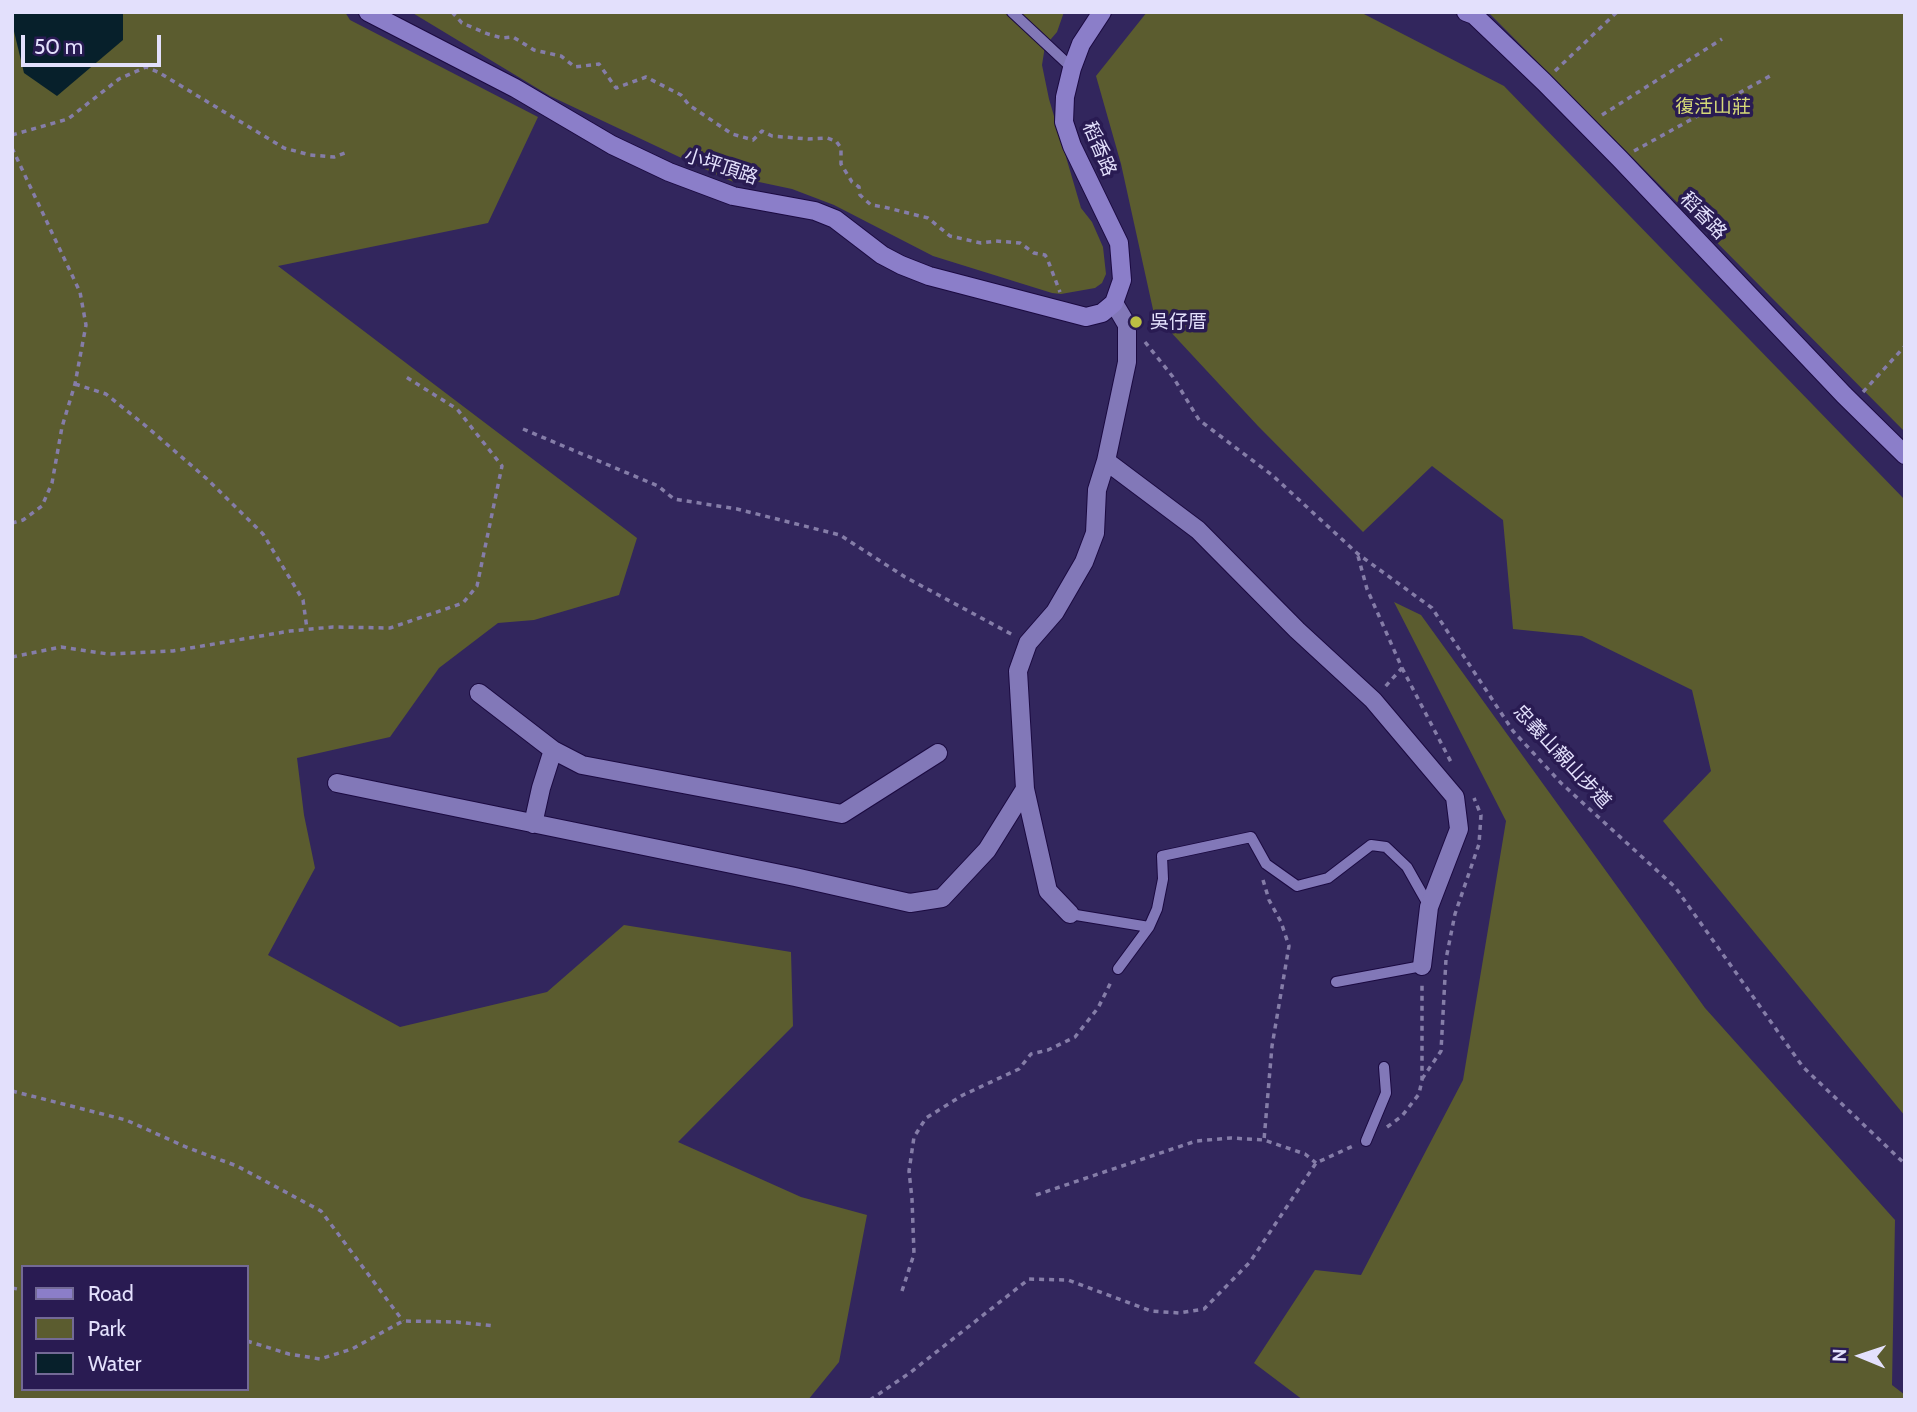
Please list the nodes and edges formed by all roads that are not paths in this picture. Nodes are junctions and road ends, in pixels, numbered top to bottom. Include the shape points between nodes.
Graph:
1 (368, 12) edge
2 (1012, 12) edge
3 (1102, 12) edge
4 (1466, 12) edge
5 (1072, 68) junction
6 (1114, 303) junction
7 (1905, 455) edge
8 (1106, 461) junction
9 (479, 693) dead end
10 (554, 750) junction
11 (938, 753) dead end
12 (337, 783) dead end
13 (1025, 789) junction
14 (533, 824) junction
15 (1429, 907) junction
16 (1070, 914) joint
17 (1149, 926) junction
18 (1422, 966) joint
19 (1118, 969) road end
20 (1336, 982) dead end
21 (1384, 1067) dead end
22 (1366, 1141) road end

1 - 6 street, 小坪頂路 via 669,172 733,196 815,211 835,219 882,255 929,276 1086,317 1102,313
2 - 5 lane
3 - 5 street, 稻香路
4 - 7 street, 稻香路 via 1544,82
5 - 6 street, 稻香路 via 1064,122 1119,243 1122,280
6 - 8 street via 1128,325 1127,362
8 - 13 street via 1097,490 1095,533 1084,562 1055,612 1027,643 1018,671
8 - 15 street via 1198,530 1373,700 1455,797 1459,829
9 - 10 street
10 - 11 street via 582,765 842,814
10 - 14 street
12 - 14 street
13 - 14 street via 987,850 942,898 910,903
13 - 16 street via 1048,891
15 - 17 lane via 1407,867 1386,847 1371,845 1328,878 1297,886 1266,864 1251,837 1162,856 1164,879
15 - 18 street
16 - 17 lane
17 - 19 lane
18 - 20 lane
21 - 22 lane via 1386,1093

